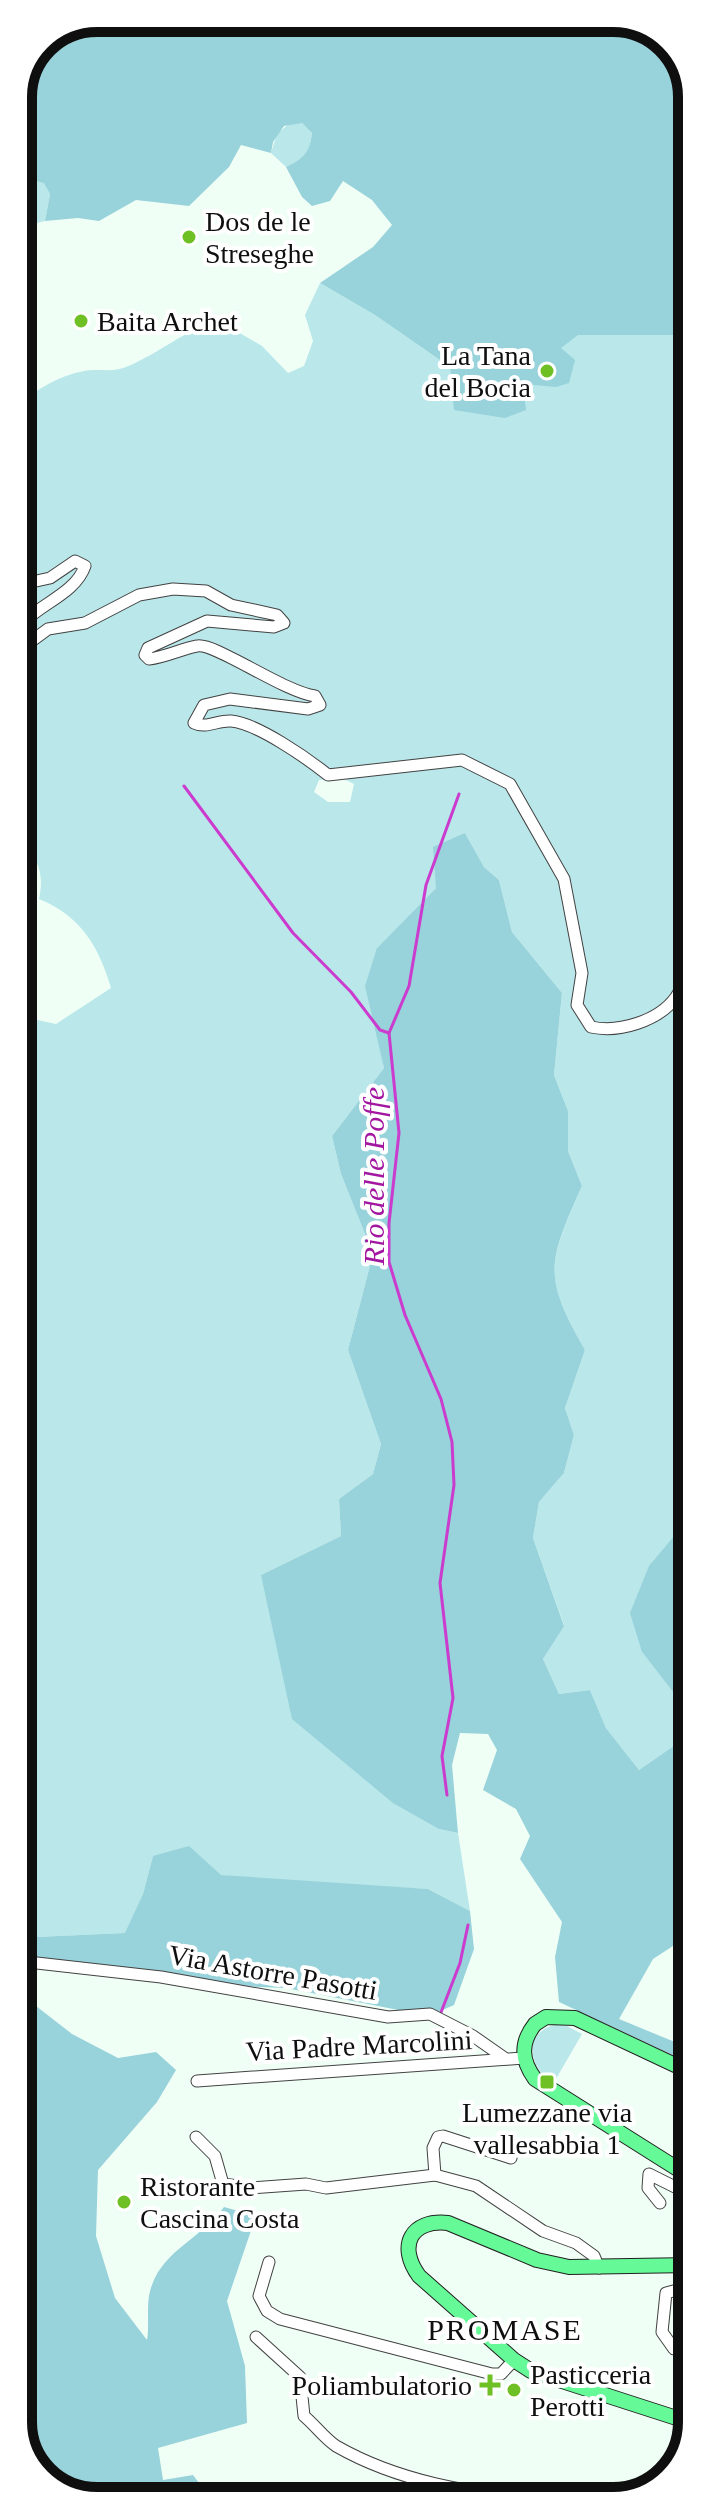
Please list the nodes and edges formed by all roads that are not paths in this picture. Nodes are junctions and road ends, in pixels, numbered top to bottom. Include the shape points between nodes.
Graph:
1 (32, 582) edge
2 (32, 613) edge
3 (32, 641) edge
4 (678, 992) edge
5 (32, 1962) edge
6 (524, 2058) junction
7 (506, 2059) junction
8 (678, 2066) edge
9 (197, 2081) dead end
10 (196, 2137) dead end
11 (511, 2158) dead end
12 (678, 2170) edge
13 (435, 2175) junction
14 (678, 2187) edge
15 (660, 2203) dead end
16 (269, 2262) dead end
17 (678, 2265) edge
18 (599, 2268) junction
19 (678, 2290) edge
20 (256, 2337) dead end
21 (678, 2349) edge
22 (514, 2360) junction
23 (678, 2419) edge
24 (446, 2487) edge

1 - 2 street via 50,578 75,561 85,566 59,596
3 - 4 street via 48,629 85,623 139,595 173,589 206,591 252,612 277,615 284,623 274,627 207,621 148,648 145,655 149,659 211,647 284,688 315,696 320,705 308,709 230,699 204,705 194,723 232,721 282,742 328,775 462,760 510,784 564,879 582,973 577,1005 591,1027 621,1028 653,1017
5 - 7 street, Via Astorre Pasotti via 161,1977 388,2017 430,2014
6 - 7 street, Via Padre Marcolini
6 - 8 main road via 527,2034 535,2024 560,2015
6 - 12 main road via 535,2079 554,2093
7 - 9 street, Via Padre Marcolini
10 - 13 street via 215,2156 223,2184 241,2187 343,2187
11 - 13 street via 438,2137 433,2148
13 - 18 street via 476,2186 543,2231 576,2243 594,2256
14 - 15 street via 649,2174 648,2188
16 - 22 street via 259,2296 267,2311 280,2319 492,2374 501,2374
17 - 18 main road
18 - 22 main road via 537,2260 448,2223 423,2224 413,2233 407,2249 419,2276
19 - 21 street via 666,2293 662,2332
20 - 24 street via 300,2377 304,2416 334,2445
22 - 23 main road via 558,2381

